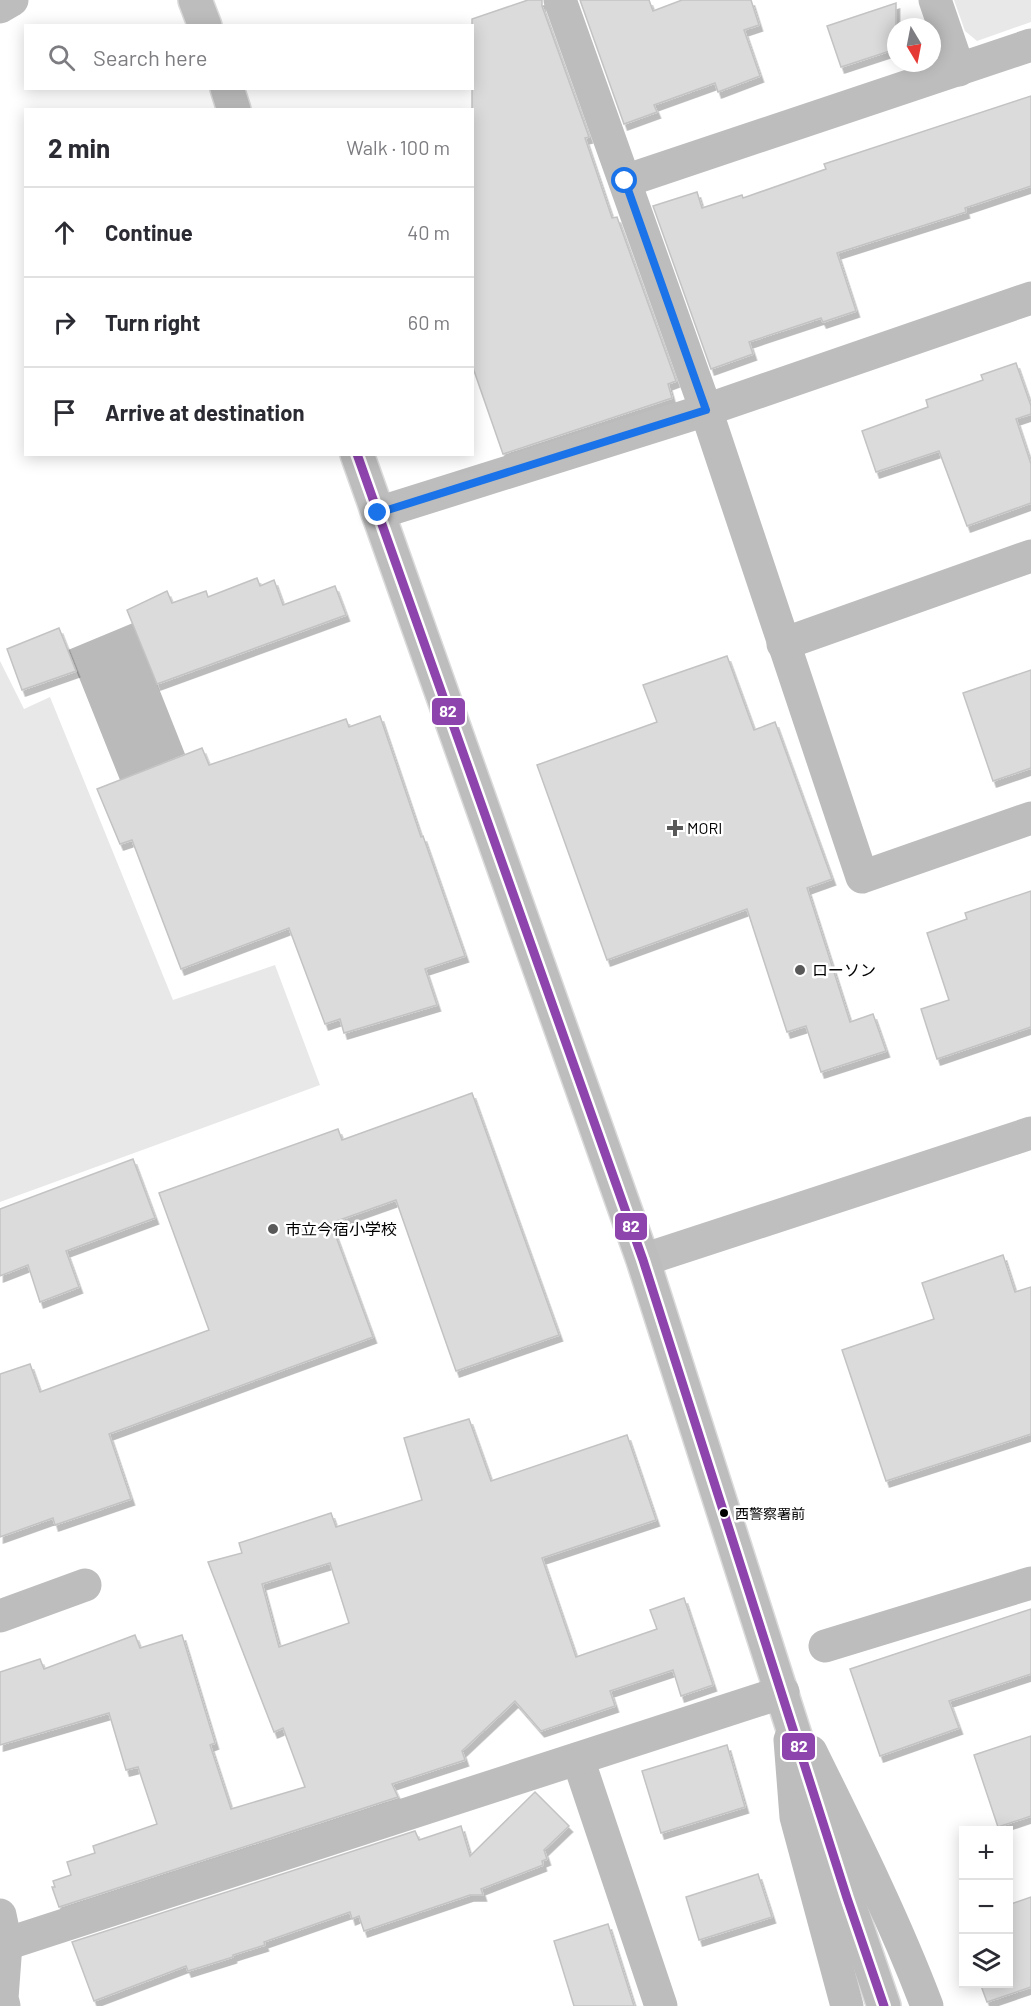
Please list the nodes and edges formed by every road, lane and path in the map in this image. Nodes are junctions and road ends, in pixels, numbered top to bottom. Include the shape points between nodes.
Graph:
1 (12, 0) edge
2 (195, 0) edge
3 (560, 0) edge
4 (935, 0) edge
5 (0, 7) edge
6 (204, 24) edge
7 (1031, 45) edge
8 (959, 70) junction
9 (228, 90) edge
10 (233, 108) edge
11 (625, 181) junction
12 (1031, 298) edge
13 (706, 410) junction
14 (358, 456) edge
15 (378, 513) junction
16 (1031, 556) edge
17 (783, 644) junction
18 (1031, 818) edge
19 (1031, 1133) edge
20 (643, 1260) junction
21 (1031, 1583) edge
22 (85, 1585) dead end
23 (0, 1616) edge
24 (825, 1646) dead end
25 (785, 1699) junction
26 (578, 1759) junction
27 (3, 1930) edge
28 (4, 2006) edge
29 (661, 2006) edge
30 (847, 2006) edge
31 (884, 2006) edge
32 (927, 2006) edge

1 - 5 main road
2 - 6 main road
3 - 11 main road
4 - 8 main road
7 - 8 main road
8 - 11 main road
9 - 10 main road
11 - 13 main road
12 - 13 main road
13 - 15 main road
13 - 17 main road
14 - 15 main road
15 - 20 main road
16 - 17 main road
17 - 18 main road via 862,877
19 - 20 street
20 - 25 main road
21 - 24 main road
22 - 23 main road
25 - 26 main road
25 - 30 main road via 796,1817
25 - 31 main road
25 - 32 main road via 859,1849
26 - 27 main road
26 - 29 main road
27 - 28 main road

